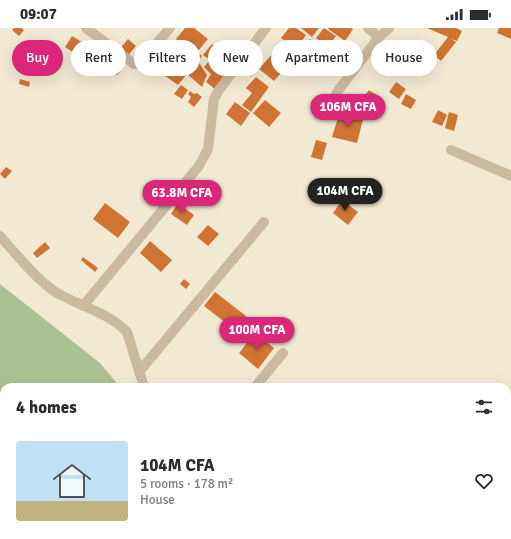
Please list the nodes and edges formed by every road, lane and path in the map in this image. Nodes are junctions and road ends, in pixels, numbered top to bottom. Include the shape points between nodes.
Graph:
1 (86, 28) edge
2 (170, 28) edge
3 (266, 28) edge
4 (368, 28) edge
5 (389, 28) edge
6 (379, 37) junction
7 (335, 109) dead end
8 (451, 150) dead end
9 (511, 176) edge
10 (264, 222) dead end
11 (0, 236) edge
12 (83, 306) junction
13 (283, 353) dead end
14 (139, 372) junction
15 (143, 383) edge
16 (258, 383) edge

1 - 2 street via 134,64 139,64
3 - 12 street via 214,99 208,149 199,166
4 - 6 street
5 - 6 street
6 - 7 street via 337,92 334,100
8 - 9 street
10 - 14 street
11 - 12 street via 48,286
12 - 14 street via 111,319 127,332
13 - 16 street
14 - 15 street

